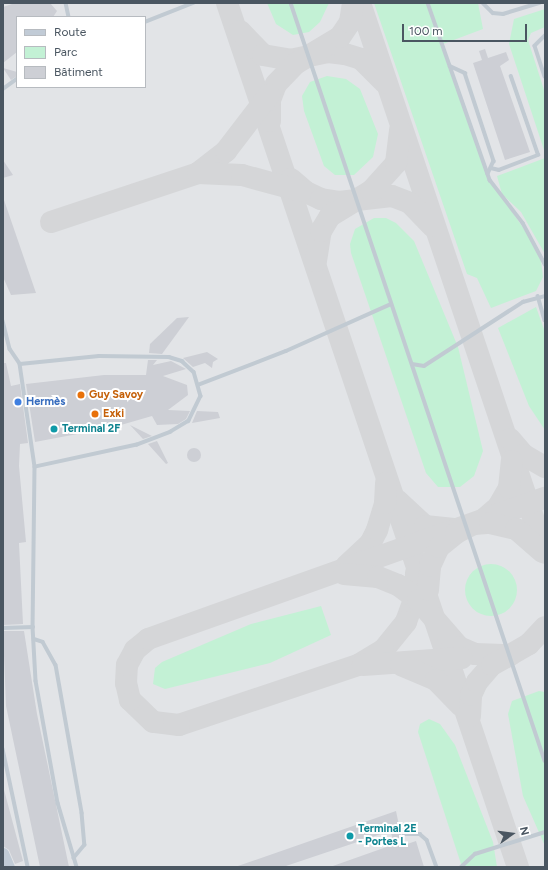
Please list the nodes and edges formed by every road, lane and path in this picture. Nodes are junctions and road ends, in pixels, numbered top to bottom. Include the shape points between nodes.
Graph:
1 (66, 3) edge
2 (193, 3) edge
3 (291, 3) edge
4 (428, 3) edge
5 (483, 3) edge
6 (539, 3) edge
7 (69, 16) edge
8 (146, 22) edge
9 (545, 36) edge
10 (450, 66) junction
11 (545, 76) edge
12 (511, 77) dead end
13 (16, 80) edge
14 (3, 89) edge
15 (491, 168) junction
16 (488, 174) junction
17 (545, 264) edge
18 (538, 296) junction
19 (545, 296) edge
20 (391, 304) junction
21 (545, 320) edge
22 (3, 321) edge
23 (20, 364) junction
24 (411, 364) junction
25 (198, 385) junction
26 (35, 467) junction
27 (33, 627) junction
28 (3, 628) edge
29 (34, 639) junction
30 (3, 749) edge
31 (545, 761) edge
32 (545, 832) edge
33 (404, 834) dead end
34 (3, 848) edge
35 (3, 853) edge
36 (74, 858) junction
37 (9, 867) edge
38 (28, 867) edge
39 (77, 867) edge
40 (437, 867) edge
41 (461, 867) edge

1 - 7 lane
2 - 8 lane
3 - 20 lane
4 - 10 lane
5 - 6 lane via 493,13 503,14
9 - 11 lane via 535,46
10 - 15 lane via 465,73 494,161
10 - 16 lane
12 - 15 lane via 538,155 499,170
13 - 14 lane
15 - 16 lane
16 - 17 lane via 498,194 523,224
18 - 19 lane
18 - 21 lane
18 - 24 lane via 523,302 424,366 415,367
20 - 24 lane
20 - 25 lane via 286,352
22 - 23 lane via 10,349
23 - 25 lane via 99,356 169,357 182,361 194,372
23 - 26 lane
24 - 31 lane
25 - 26 lane via 199,406 189,421 171,432 137,444
26 - 27 lane
27 - 28 lane
27 - 29 lane
29 - 36 lane via 36,681 58,803
29 - 36 lane via 43,642 56,665 82,813 85,845
30 - 38 lane
32 - 41 lane via 476,854
33 - 40 lane via 420,834 428,840
34 - 37 lane
35 - 37 main road
36 - 39 lane

